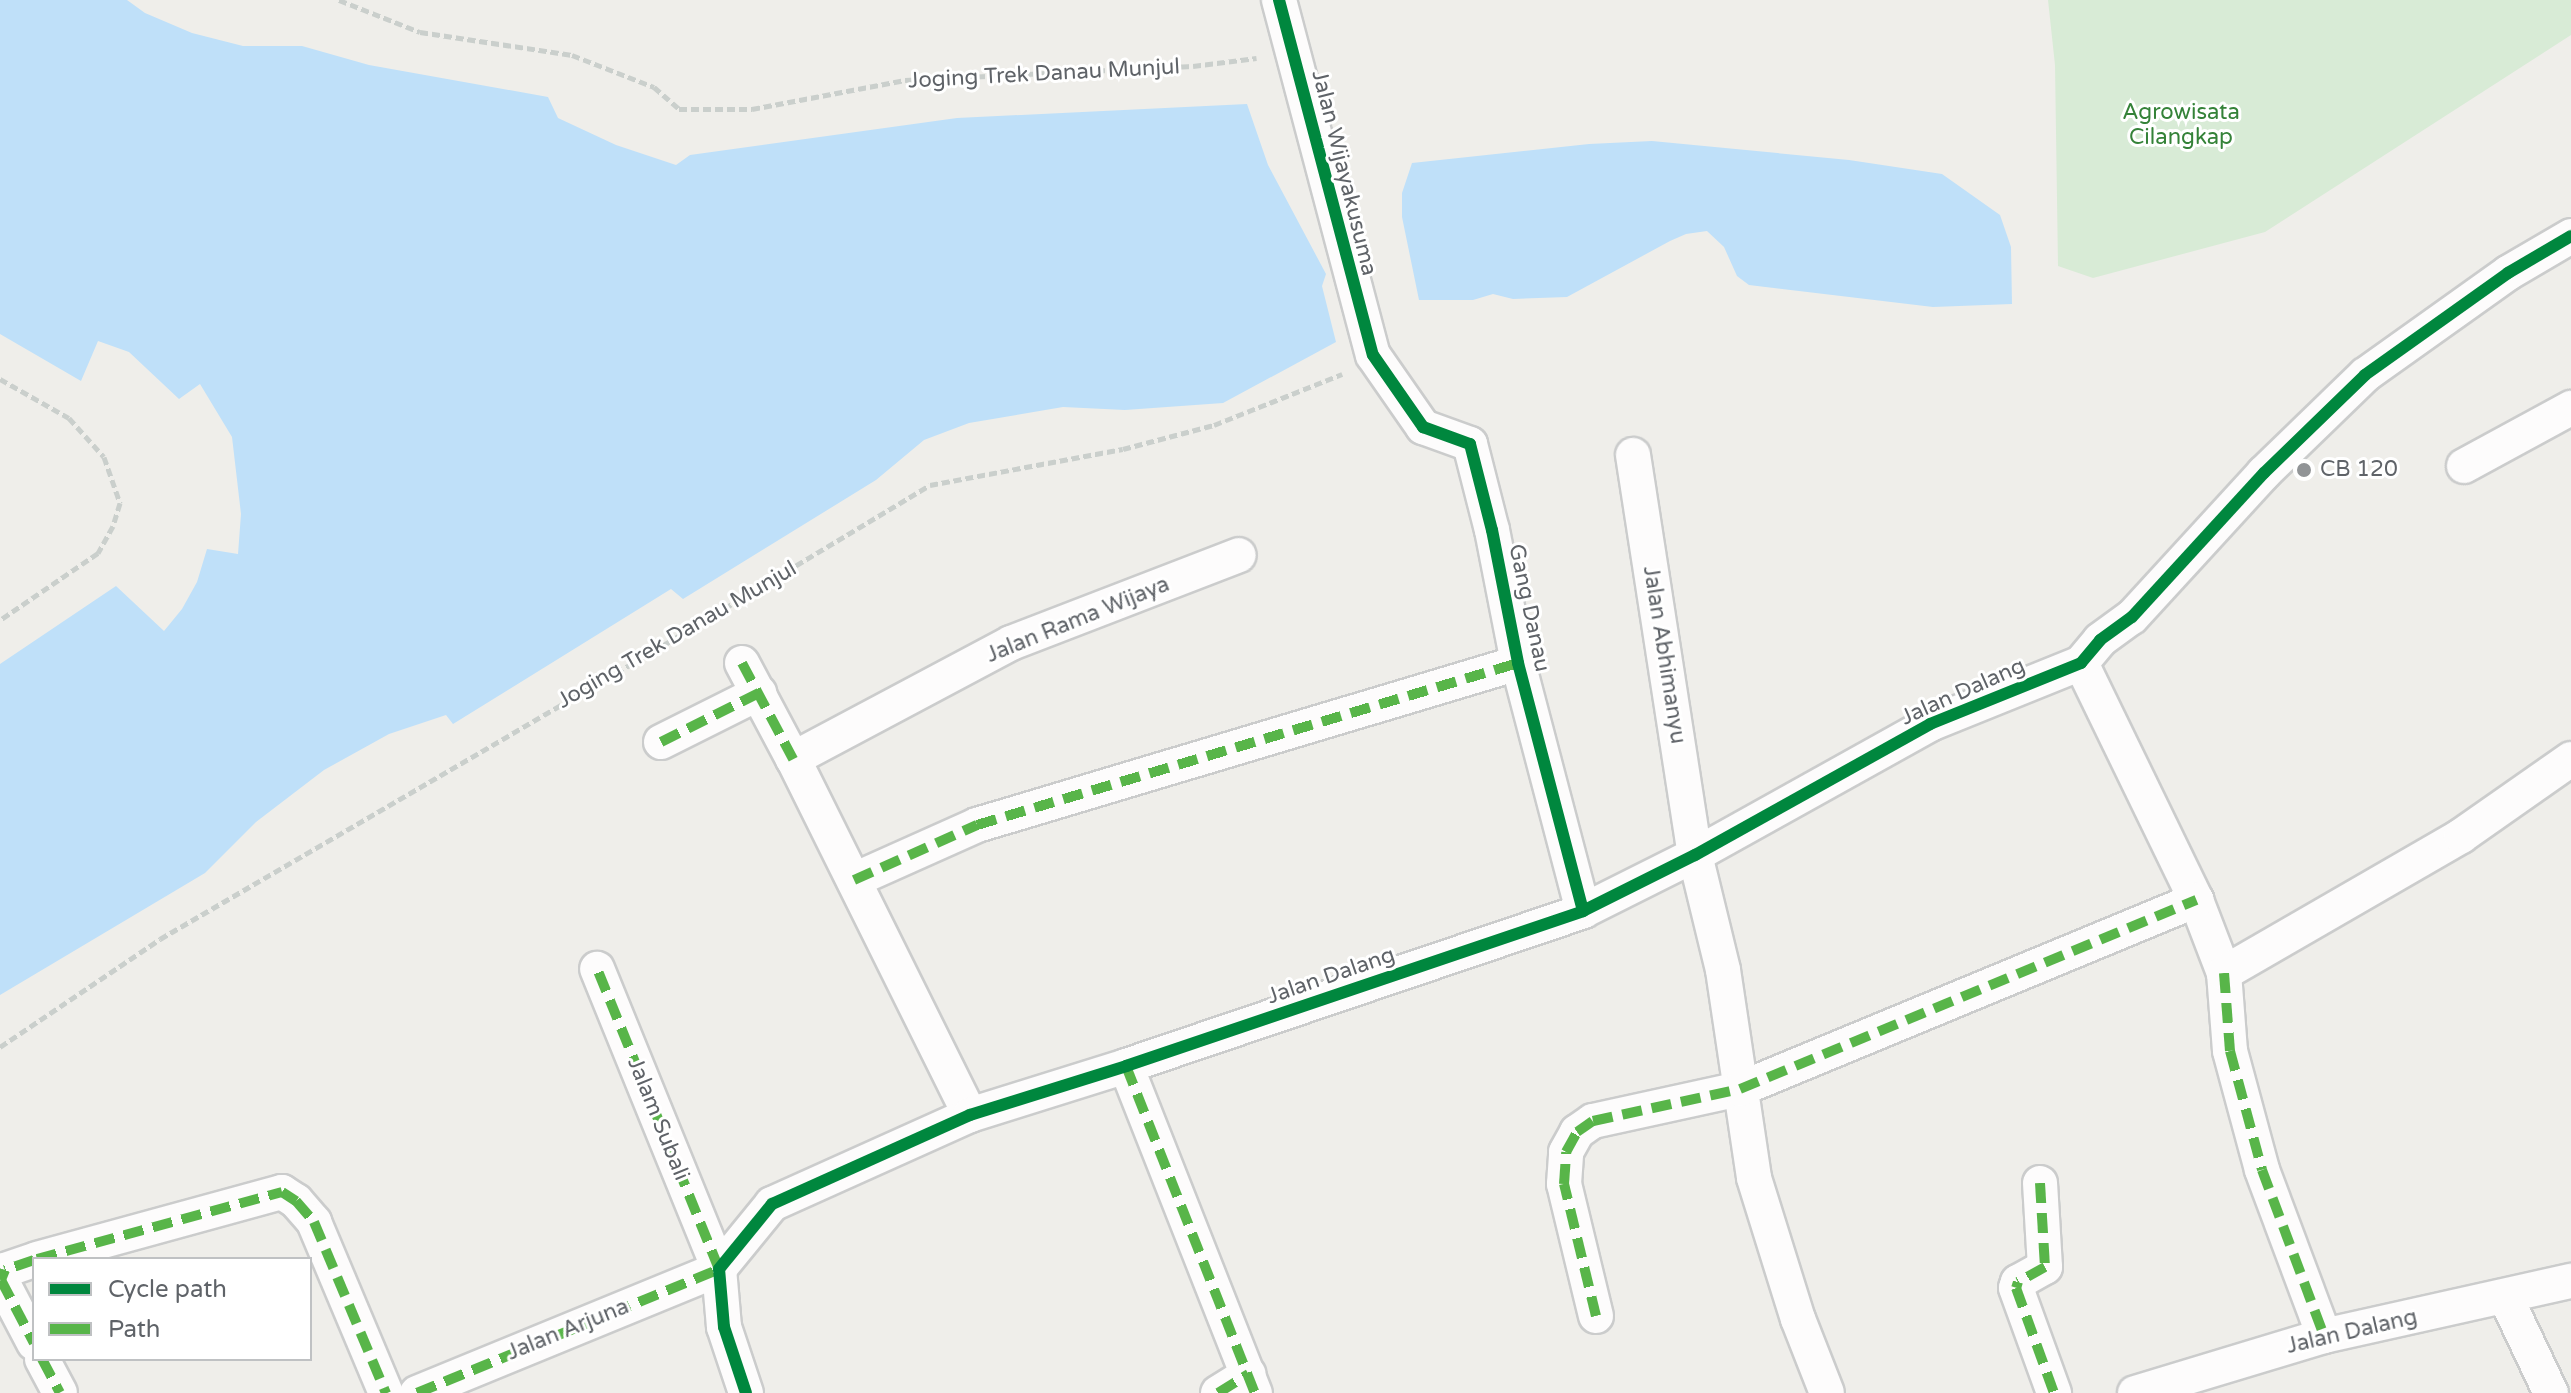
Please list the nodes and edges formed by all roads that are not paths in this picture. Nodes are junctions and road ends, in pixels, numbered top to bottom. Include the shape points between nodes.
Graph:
1 (1279, 0) edge
2 (2571, 236) edge
3 (1359, 364) joint
4 (2571, 408) edge
5 (1633, 455) dead end
6 (2464, 466) dead end
7 (1239, 555) dead end
8 (742, 663) dead end
9 (1518, 663) junction
10 (2081, 663) junction
11 (759, 693) junction
12 (661, 742) dead end
13 (793, 759) junction
14 (2571, 759) edge
15 (1695, 855) junction
16 (854, 880) junction
17 (2196, 900) junction
18 (1583, 911) junction
19 (597, 969) dead end
20 (2224, 973) junction
21 (1126, 1066) junction
22 (1740, 1089) junction
23 (970, 1115) junction
24 (2040, 1183) dead end
25 (42, 1257) edge
26 (32, 1260) edge
27 (719, 1269) junction
28 (2571, 1281) edge
29 (2506, 1298) junction
30 (1596, 1316) dead end
31 (2324, 1336) junction
32 (32, 1339) edge
33 (43, 1361) edge
34 (1252, 1384) edge
35 (431, 1390) edge
36 (60, 1393) edge
37 (386, 1393) edge
38 (746, 1393) edge
39 (1218, 1393) edge
40 (1827, 1393) edge
41 (2054, 1393) edge
42 (2135, 1393) edge
43 (2551, 1393) edge

1 - 3 street, Jalan Wijayakusuma
2 - 10 street via 2508,273 2365,375 2264,473 2132,617 2100,640
3 - 9 street, Gang Danau via 1423,427 1470,444
4 - 6 street
5 - 15 street, Jalan Abhimanyu
7 - 13 street, Jalan Rama Wijaya via 1011,643
8 - 11 street
9 - 16 street via 977,825
9 - 18 street, Gang Danau
10 - 15 street, Jalan Dalang via 1930,724
10 - 17 street
11 - 12 street
11 - 13 street
13 - 16 street
14 - 20 street via 2461,836
15 - 18 street, Jalan Dalang
15 - 22 street via 1723,970
16 - 23 street
17 - 20 street
17 - 22 street
18 - 21 street, Jalan Dalang
19 - 27 street, Jalam Subali
20 - 31 street via 2230,1051 2262,1170
21 - 23 street, Jalan Dalang
21 - 34 street
22 - 30 street via 1593,1121 1577,1132 1566,1152 1564,1184
22 - 40 street via 1754,1178
23 - 27 street, Jalan Dalang via 772,1204
24 - 41 street via 2045,1267 2016,1288
25 - 37 street via 282,1192 314,1222
26 - 32 street via 5,1270 1,1280
27 - 35 street, Jalan Arjuna
27 - 38 street via 724,1327
28 - 29 street, Jalan Dalang
29 - 31 street, Jalan Dalang
29 - 43 street
31 - 42 street, Jalan Dalang
33 - 36 street
34 - 39 street

